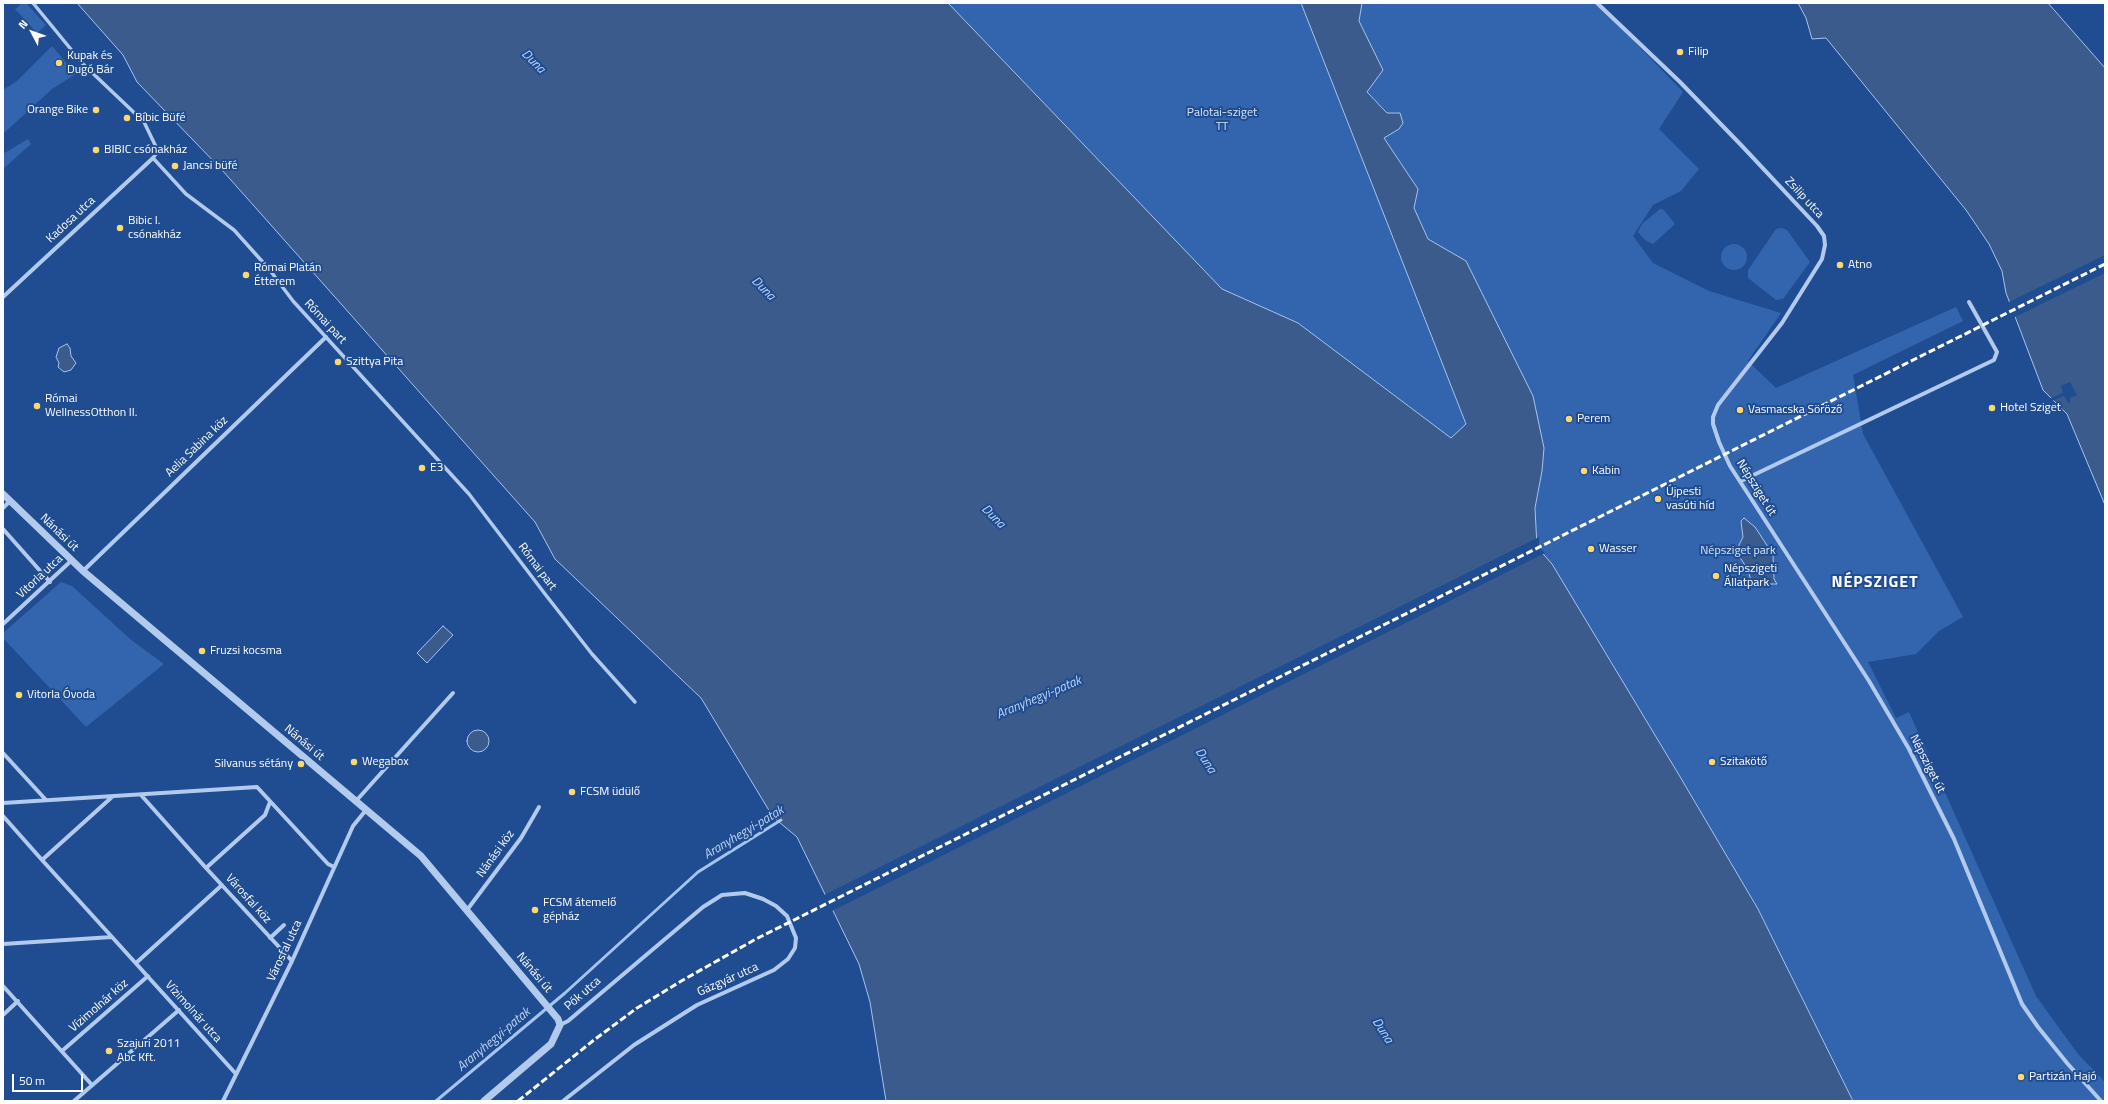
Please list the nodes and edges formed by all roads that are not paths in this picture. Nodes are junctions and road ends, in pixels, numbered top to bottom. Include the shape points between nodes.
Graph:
1 (32, 3) edge
2 (1597, 3) edge
3 (153, 158) junction
4 (3, 297) edge
5 (1969, 302) dead end
6 (326, 337) junction
7 (1719, 442) joint
8 (1741, 481) junction
9 (3, 494) edge
10 (10, 501) junction
11 (3, 508) edge
12 (3, 529) edge
13 (72, 560) junction
14 (83, 571) junction
15 (50, 582) junction
16 (3, 624) edge
17 (453, 693) dead end
18 (635, 702) dead end
19 (3, 753) edge
20 (141, 795) junction
21 (112, 797) junction
22 (46, 800) junction
23 (356, 801) junction
24 (270, 802) junction
25 (3, 803) edge
26 (539, 807) dead end
27 (366, 810) junction
28 (3, 816) edge
29 (42, 860) junction
30 (334, 867) junction
31 (206, 868) junction
32 (222, 885) junction
33 (703, 907) joint
34 (467, 910) junction
35 (284, 925) dead end
36 (112, 937) junction
37 (270, 938) junction
38 (3, 944) edge
39 (292, 961) junction
40 (136, 963) junction
41 (148, 976) junction
42 (3, 986) edge
43 (18, 1001) junction
44 (179, 1010) junction
45 (3, 1015) edge
46 (559, 1022) junction
47 (62, 1051) junction
48 (236, 1074) junction
49 (92, 1086) junction
50 (74, 1101) edge
51 (223, 1101) edge
52 (484, 1101) edge
53 (563, 1101) edge
54 (2101, 1101) edge

1 - 3 street via 83,64 144,122 158,151
2 - 7 street, Zsilip utca via 1680,82 1824,236 1822,258 1786,317 1718,405 1713,424
3 - 4 street, Kadosa utca
3 - 6 street, Római part via 186,194 234,230
5 - 8 street via 1997,352 1994,360
6 - 14 street, Aelia Sabina köz
6 - 18 street, Római part via 469,494 592,654
7 - 8 street, Népsziget út via 1730,466
8 - 54 street, Népsziget út via 1869,681 1909,749 1954,839 2022,1004 2043,1033
9 - 10 street, Nánási út
10 - 11 street
10 - 13 street, Nánási út
12 - 15 street
13 - 14 street, Nánási út
13 - 15 street, Vitorla utca
14 - 23 street, Nánási út
15 - 16 street, Vitorla utca
17 - 23 street
19 - 22 street
20 - 21 street
20 - 24 street via 257,786
20 - 31 street
21 - 22 street
21 - 29 street
22 - 25 street
23 - 27 street, Nánási út
24 - 30 street via 328,864
24 - 31 street via 265,815
26 - 34 street, Nánási köz via 521,838
27 - 30 street, Városfal utca via 354,826
27 - 34 street, Nánási út via 421,856
28 - 29 street
29 - 36 street, Vízimolnár utca
30 - 39 street, Városfal utca
31 - 32 street, Városfal köz
32 - 37 street, Városfal köz
32 - 40 street
33 - 46 street, Pók utca via 568,1021
33 - 53 street, Gázgyár utca via 722,895 745,893 763,899 787,916 796,938 795,948 788,959 774,970 697,1005 634,1045
34 - 46 street, Nánási út
35 - 37 street
36 - 38 street
36 - 40 street, Vízimolnár utca
37 - 39 street, Városfal köz
39 - 48 street, Városfal utca
40 - 41 street, Vízimolnár utca
41 - 44 street, Vízimolnár utca
41 - 47 street, Vízimolnár köz
42 - 43 street
43 - 45 street
43 - 47 street
44 - 48 street, Vízimolnár utca
44 - 49 street
46 - 52 street, Pók utca via 551,1044
47 - 49 street
48 - 51 street, Városfal utca
49 - 50 street

